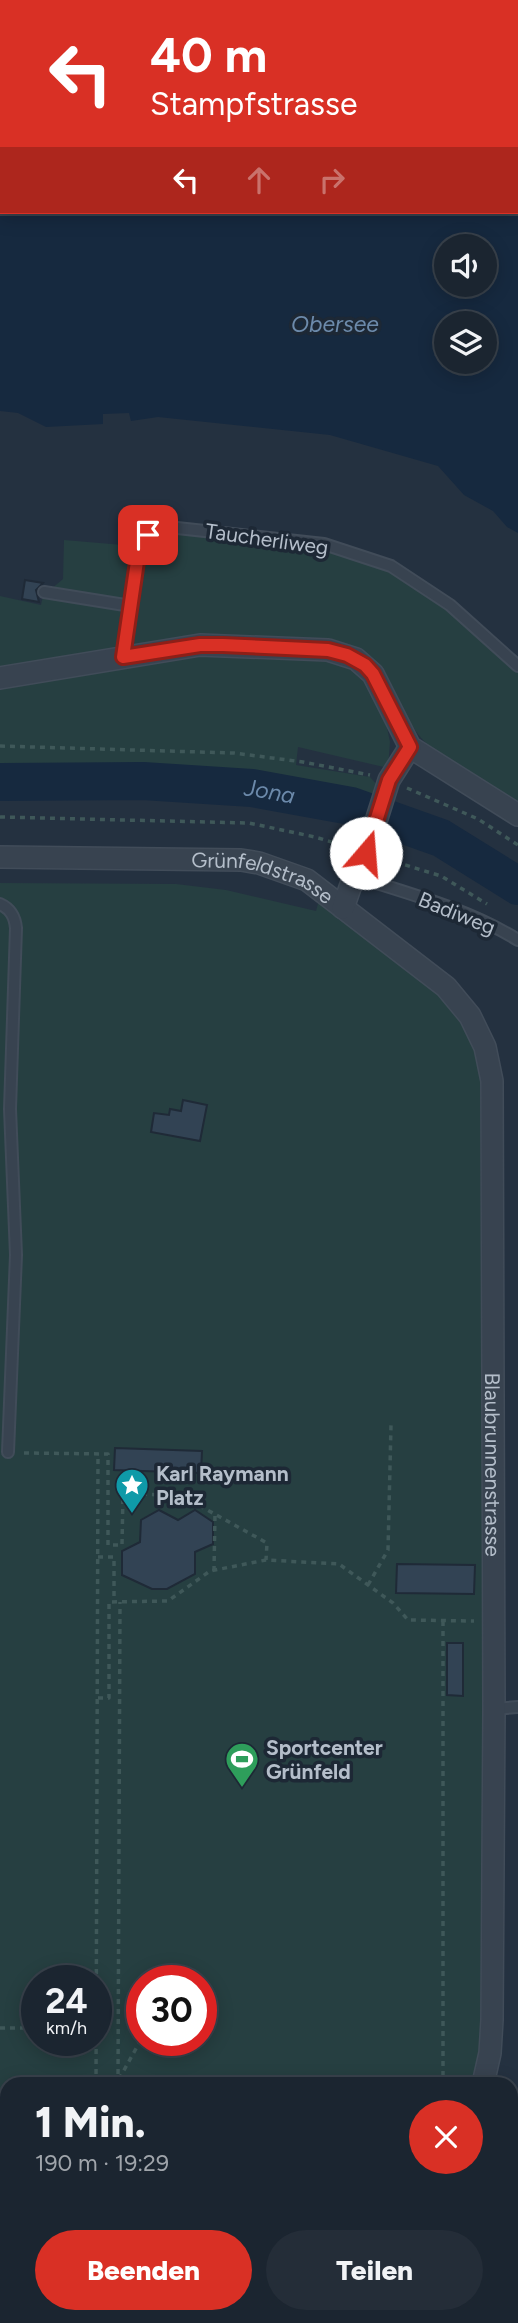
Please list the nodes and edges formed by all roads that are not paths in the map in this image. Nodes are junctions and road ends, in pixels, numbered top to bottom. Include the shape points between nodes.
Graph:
1 (44, 592) dead end
2 (131, 606) junction
3 (123, 657) junction
4 (518, 666) edge
5 (0, 678) edge
6 (410, 747) junction
7 (518, 815) edge
8 (0, 857) edge
9 (354, 876) junction
10 (0, 904) edge
11 (343, 908) junction
12 (518, 940) edge
13 (8, 1452) road end
14 (518, 1706) edge
15 (494, 1709) junction
16 (485, 2077) edge

1 - 2 lane
2 - 3 lane, Taucherliweg
2 - 4 lane, Taucherliweg via 139,548 148,535 168,527 324,544 391,566 450,605
3 - 5 street
3 - 6 street via 200,645 328,650 347,655 373,674
6 - 7 street
6 - 9 street, Grünfeldstrasse via 389,780
8 - 11 street, Grünfeldstrasse via 241,860 307,880
9 - 11 street, Grünfeldstrasse
9 - 12 lane, Badiweg via 455,908
10 - 13 lane via 15,919 16,928 10,1109 16,1255
11 - 15 street, Blaubrunnenstrasse via 446,986 470,1016 485,1047 492,1081
14 - 15 lane
15 - 16 street, Blaubrunnenstrasse via 492,2020

